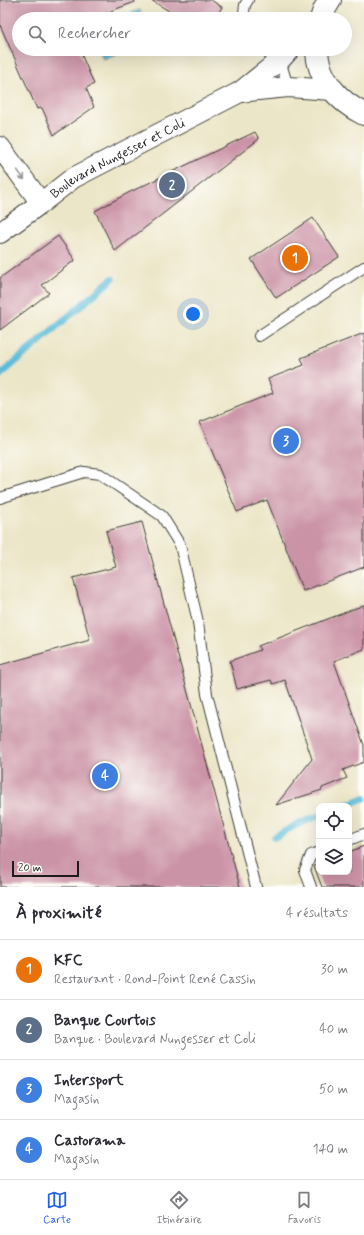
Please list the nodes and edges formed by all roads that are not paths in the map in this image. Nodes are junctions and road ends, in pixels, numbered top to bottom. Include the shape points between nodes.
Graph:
1 (248, 0) edge
2 (244, 12) edge
3 (276, 56) edge
4 (280, 56) edge
5 (318, 56) edge
6 (288, 87) junction
7 (332, 90) junction
8 (240, 92) junction
9 (364, 114) edge
10 (0, 147) edge
11 (41, 203) junction
12 (0, 233) edge
13 (364, 267) edge
14 (259, 336) dead end
15 (0, 498) edge
16 (364, 834) edge
17 (352, 839) edge
18 (316, 853) edge
19 (256, 887) edge
20 (311, 887) edge

1 - 2 lane
3 - 8 street, Boulevard Nungesser et Coli
4 - 6 lane
5 - 7 main road via 322,72
6 - 7 street, Boulevard Nungesser et Coli
6 - 8 street, Boulevard Nungesser et Coli
7 - 9 main road via 340,99
8 - 11 street, Boulevard Nungesser et Coli via 73,178
10 -> 11 street
11 - 12 street, Boulevard Nungesser et Coli
13 - 14 lane
15 - 19 lane via 84,472 100,474 162,516 180,546 198,622 207,694
16 - 17 lane
18 - 20 lane via 311,855 305,870

